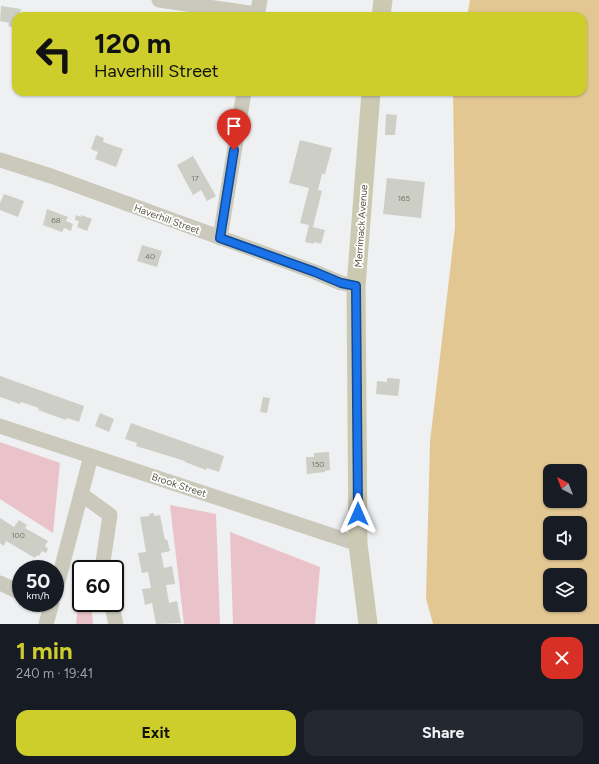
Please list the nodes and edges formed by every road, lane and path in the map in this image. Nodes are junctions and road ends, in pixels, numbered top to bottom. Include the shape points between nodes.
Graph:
1 (159, 0) edge
2 (383, 0) edge
3 (258, 10) edge
4 (381, 12) edge
5 (243, 96) edge
6 (371, 96) edge
7 (0, 160) edge
8 (220, 238) junction
9 (356, 286) junction
10 (0, 426) edge
11 (91, 456) junction
12 (81, 494) junction
13 (358, 544) junction
14 (62, 560) edge
15 (103, 560) edge
16 (0, 583) edge
17 (12, 589) edge
18 (49, 612) edge
19 (113, 612) edge
20 (46, 624) edge
21 (116, 624) edge
22 (368, 624) edge

1 - 3 street
2 - 4 main road
5 - 8 street
6 - 9 main road, Merrimack Avenue
7 - 8 street, Haverhill Street
8 - 9 street, Haverhill Street via 341,283
9 - 13 main road, Merrimack Avenue
10 - 11 street, Brook Street
11 - 12 street
11 - 13 street, Brook Street
12 - 14 street
12 - 15 street via 110,515
13 - 22 main road, Merrimack Avenue
16 - 17 street
18 - 20 street
19 - 21 street

